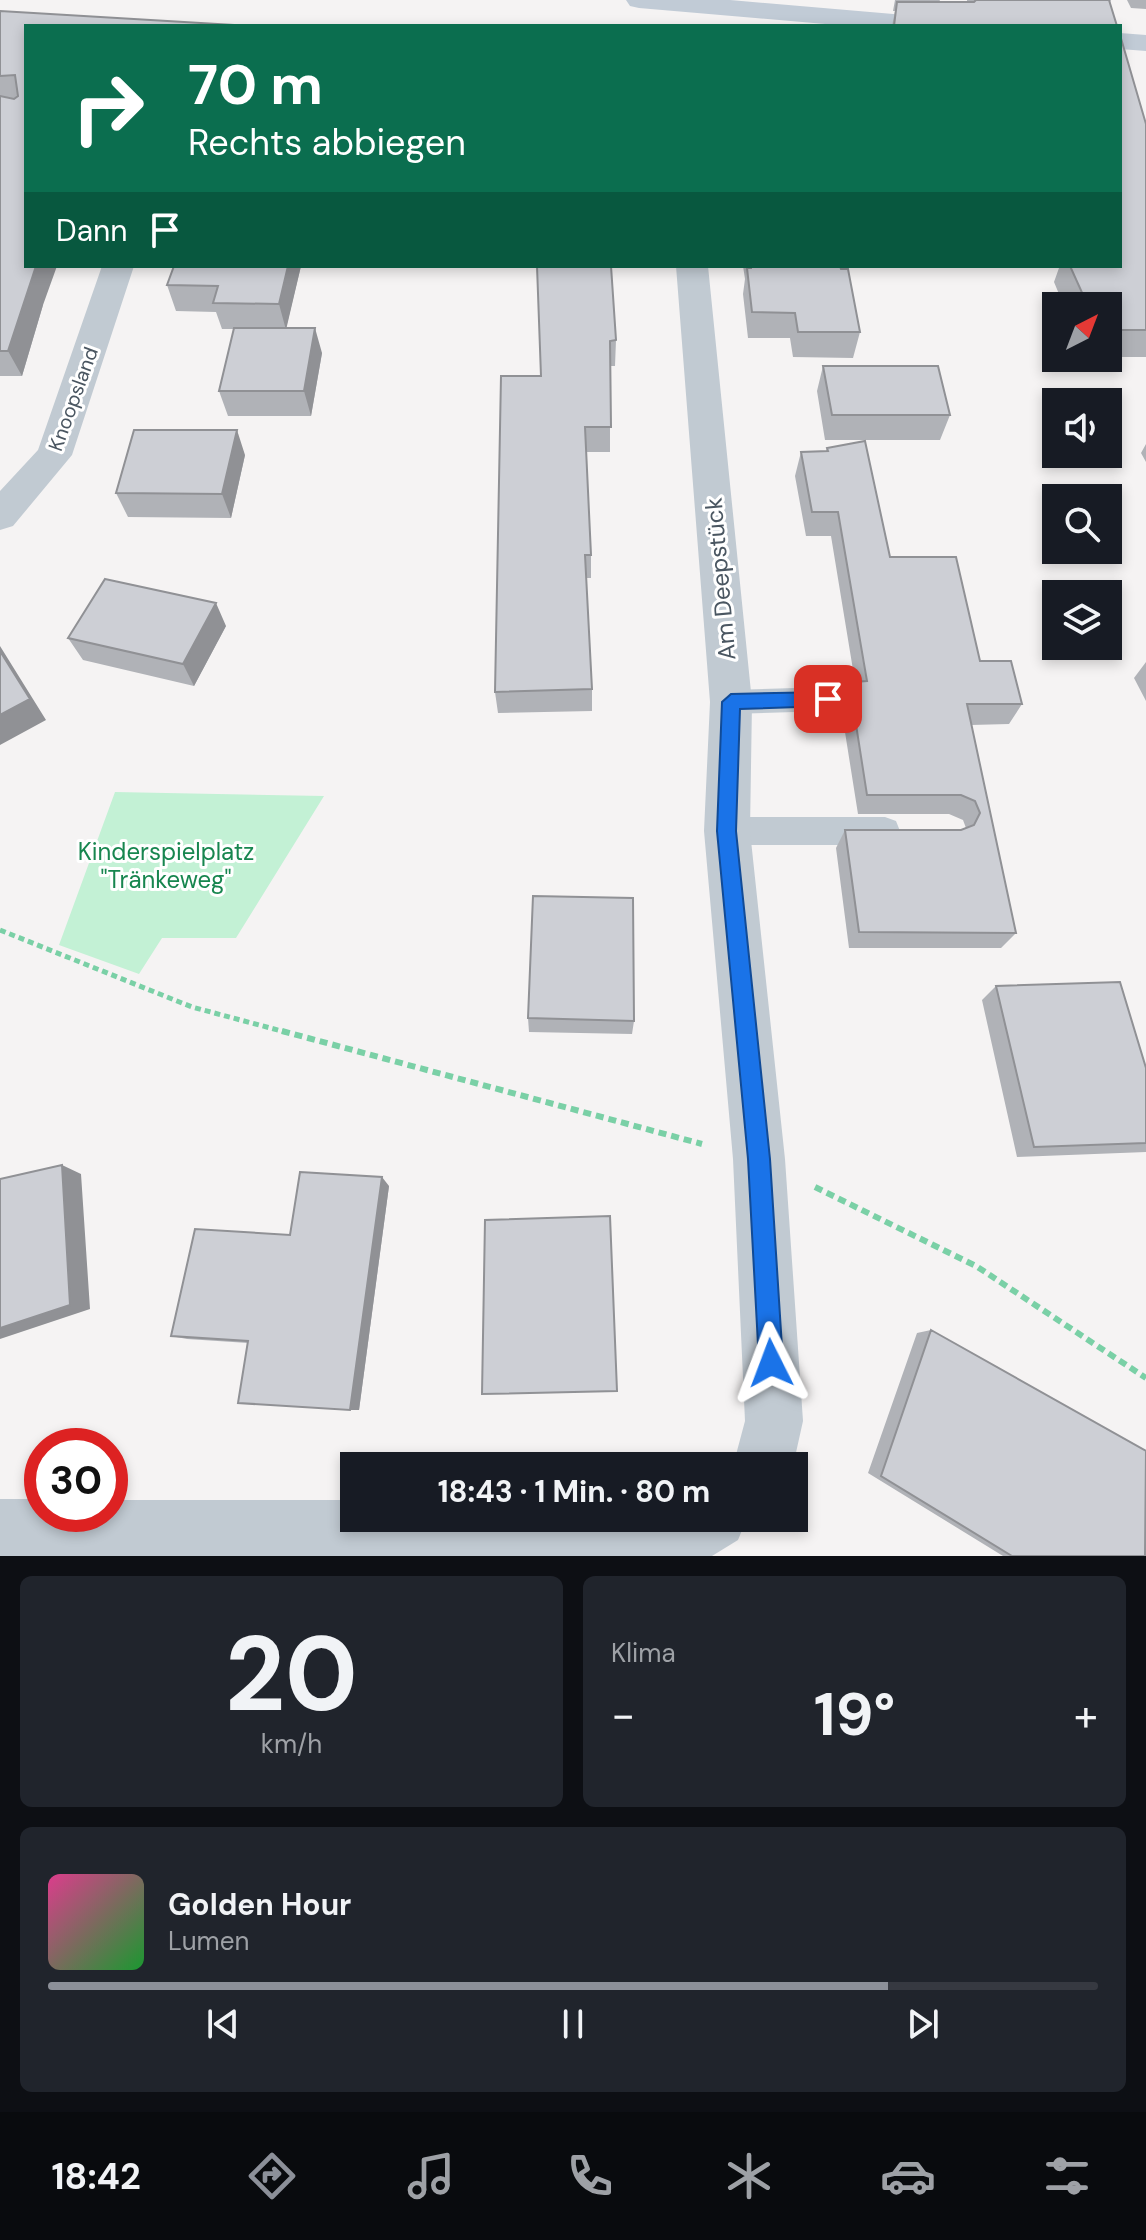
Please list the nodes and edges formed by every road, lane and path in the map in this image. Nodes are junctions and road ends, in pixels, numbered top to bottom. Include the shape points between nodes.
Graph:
1 (639, 0) edge
2 (951, 0) edge
3 (768, 6) edge
4 (923, 24) edge
5 (953, 24) edge
6 (1122, 41) edge
7 (1146, 43) edge
8 (117, 268) edge
9 (692, 268) edge
10 (0, 516) edge
11 (828, 699) dead end
12 (731, 702) junction
13 (727, 831) junction
14 (920, 831) edge
15 (0, 930) edge
16 (759, 1159) junction
17 (1146, 1378) edge
18 (766, 1452) edge
19 (0, 1530) edge
20 (340, 1531) edge

1 - 3 main road
2 - 5 street
3 - 4 main road
6 - 7 main road
8 - 10 street, Knoopsland via 54,455
9 - 12 street, Am Deepstück
11 - 12 lane
12 - 13 street, Am Deepstück
13 - 14 lane
13 - 16 street, Am Deepstück
15 - 16 path via 192,1007
16 - 17 path via 976,1266
16 - 18 street, Am Deepstück via 774,1421
19 - 20 street

